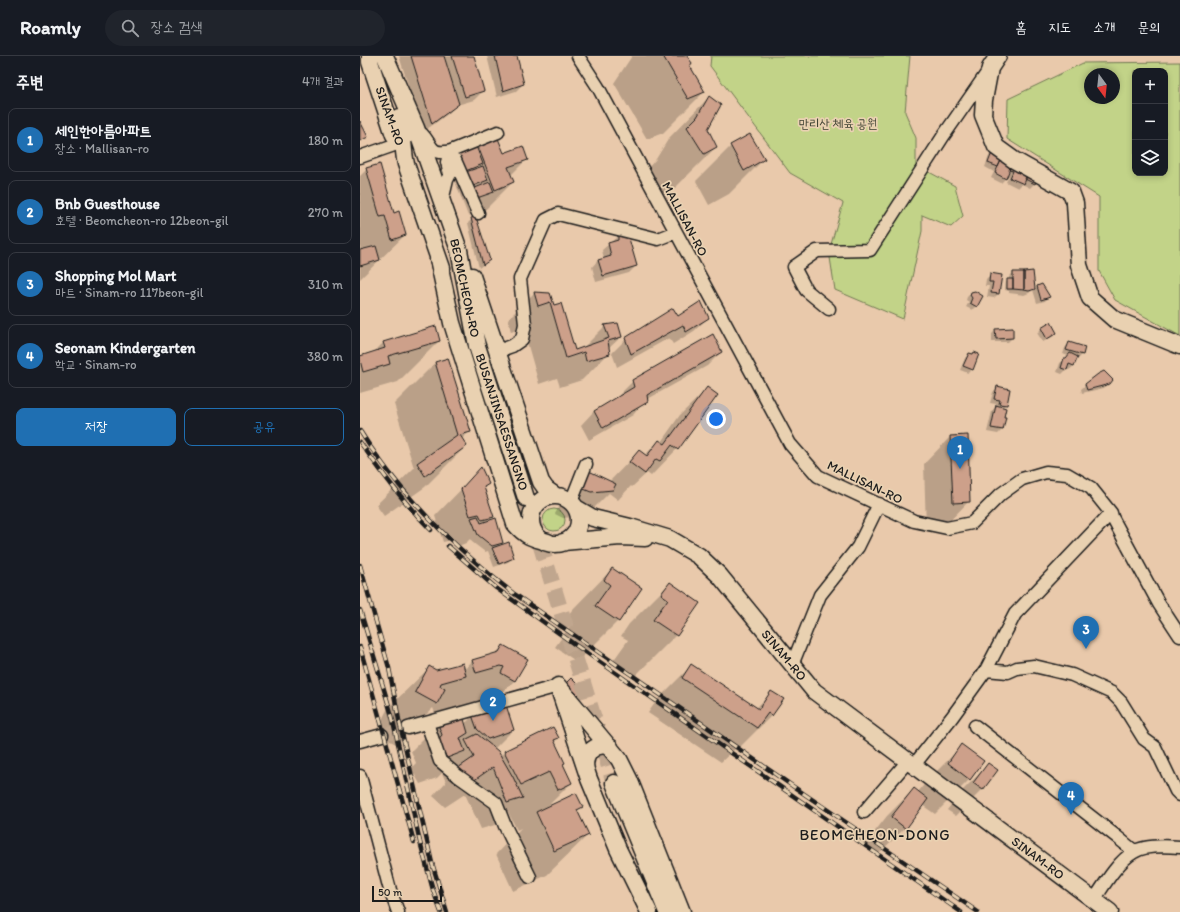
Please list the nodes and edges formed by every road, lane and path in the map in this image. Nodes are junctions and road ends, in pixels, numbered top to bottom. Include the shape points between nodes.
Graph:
1 (370, 56) edge
2 (385, 56) edge
3 (578, 56) edge
4 (994, 62) edge
5 (396, 82) joint
6 (416, 128) junction
7 (498, 132) dead end
8 (400, 148) junction
9 (451, 151) junction
10 (360, 157) edge
11 (433, 175) junction
12 (442, 201) junction
13 (478, 213) dead end
14 (676, 232) junction
15 (459, 250) junction
16 (438, 258) junction
17 (829, 309) dead end
18 (477, 346) junction
19 (1180, 346) edge
20 (498, 351) junction
21 (586, 464) dead end
22 (556, 496) junction
23 (526, 498) tunnel mouth
24 (879, 504) junction
25 (573, 505) junction
26 (1111, 513) junction
27 (670, 539) junction
28 (556, 542) junction
29 (1180, 636) edge
30 (792, 665) junction
31 (986, 670) junction
32 (558, 686) junction
33 (427, 723) junction
34 (975, 726) dead end
35 (408, 728) tunnel mouth
36 (382, 735) tunnel mouth
37 (360, 741) edge
38 (610, 747) junction
39 (911, 763) junction
40 (360, 776) edge
41 (589, 779) junction
42 (614, 783) tunnel mouth
43 (1180, 795) edge
44 (363, 803) edge
45 (864, 812) dead end
46 (1180, 846) edge
47 (1134, 851) junction
48 (530, 877) dead end
49 (1094, 900) junction
50 (398, 912) edge
51 (649, 912) edge
52 (667, 912) edge
53 (682, 912) edge
54 (1110, 912) edge

1 - 8 main road, SINAM-RO
2 - 5 main road, SINAM-RO
3 - 14 street, MALLISAN-RO via 598,87
4 - 17 street via 870,250 817,251 794,267 806,290
4 - 19 main road via 984,100 983,115 996,147 1071,192 1075,203 1079,265 1090,298 1114,319
5 - 6 main road, BEOMCHEON-RO
6 - 9 street via 435,150 443,153
6 - 11 main road, BEOMCHEON-RO
7 - 9 street
8 - 10 street
8 - 11 main road via 402,139 397,122 400,117 418,160
8 - 16 main road, BEOMCHEON-RO
9 - 12 street via 447,162 450,174
9 - 13 street
11 - 12 main road, BEOMCHEON-RO
12 - 15 main road, BEOMCHEON-RO
14 - 20 street via 658,239 558,214 546,220 520,279 525,324 522,339
14 - 24 street, MALLISAN-RO via 790,444 818,476
15 - 18 main road, BEOMCHEON-RO
15 - 20 main road via 473,278
16 - 18 main road, BEOMCHEON-RO
16 - 28 main road via 452,323 515,524 532,538
18 - 23 main road, BUSANJINSAESSANGNO
20 - 22 main road via 541,482
21 - 25 street
22 - 25 main road
22 - 28 main road via 541,500 532,512 531,520 532,527 541,539
24 - 26 street, MALLISAN-RO via 914,521 947,528 972,523 1001,494 1022,479 1046,472 1066,474 1091,488
24 - 30 street via 858,547 820,595
25 - 27 main road via 593,518
25 - 28 main road via 578,516 576,532 570,538
26 - 29 street, MALLISAN-RO via 1158,604
26 - 31 street via 1016,614
27 - 28 main road via 620,537
27 - 30 main road, SINAM-RO via 699,556 720,576
30 - 39 main road, SINAM-RO via 814,691
31 - 39 street via 952,718
31 - 43 street via 1008,672 1034,666 1072,675 1112,693 1121,702 1144,739 1155,747
32 - 33 street
32 - 38 main road
32 - 41 main road
33 - 35 street
33 - 48 street via 440,761 496,803
34 - 47 street
36 - 37 street
38 - 41 main road via 598,746 586,756 585,764
38 - 53 main road via 630,779
39 - 45 street
39 - 49 main road, SINAM-RO
40 - 44 street
41 - 51 main road via 618,849
42 - 52 main road
44 - 50 street
46 - 47 street via 1151,847
47 - 49 street via 1119,865
49 - 54 main road, SINAM-RO

